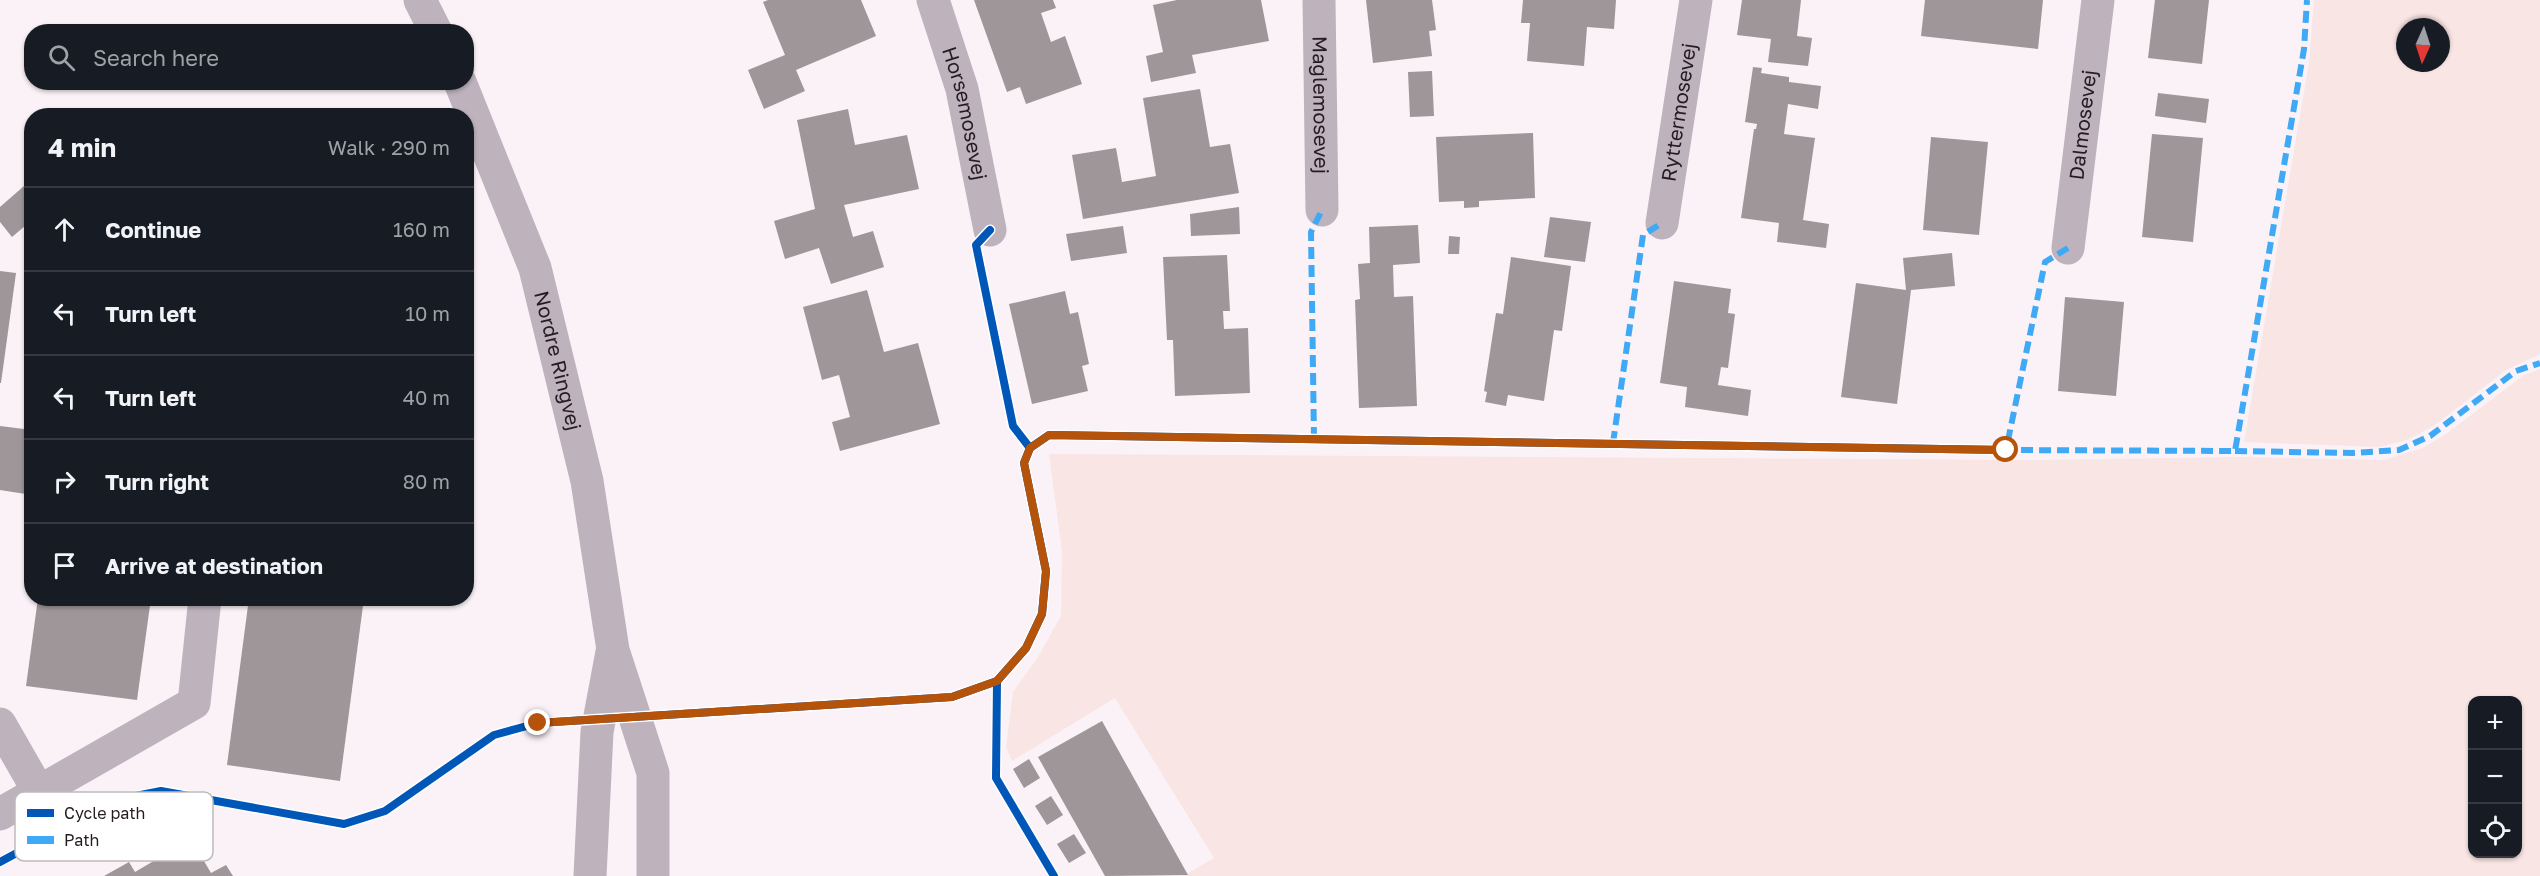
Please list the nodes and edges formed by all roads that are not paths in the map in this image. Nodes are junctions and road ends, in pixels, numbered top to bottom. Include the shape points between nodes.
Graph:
1 (420, 0) edge
2 (933, 0) edge
3 (1319, 0) edge
4 (1696, 0) edge
5 (2098, 0) edge
6 (432, 24) edge
7 (463, 90) edge
8 (470, 108) edge
9 (474, 117) edge
10 (1322, 210) dead end
11 (1662, 223) dead end
12 (990, 230) dead end
13 (2068, 248) dead end
14 (205, 606) edge
15 (613, 650) junction
16 (0, 724) edge
17 (39, 792) joint
18 (15, 806) edge
19 (0, 814) edge
20 (590, 876) edge
21 (653, 876) edge

1 - 6 street
2 - 12 street, Horsemosevej via 962,89
3 - 10 street, Maglemosevej
4 - 11 street, Ryttermosevej
5 - 13 street, Dalmosevej
7 - 8 street, Nordre Ringvej
9 - 15 street, Nordre Ringvej via 535,268 587,481
14 - 17 street via 194,703
15 - 20 street, Nordre Ringvej via 597,732
15 - 21 street, Nordre Ringvej via 653,773
16 - 17 street
18 - 19 street

